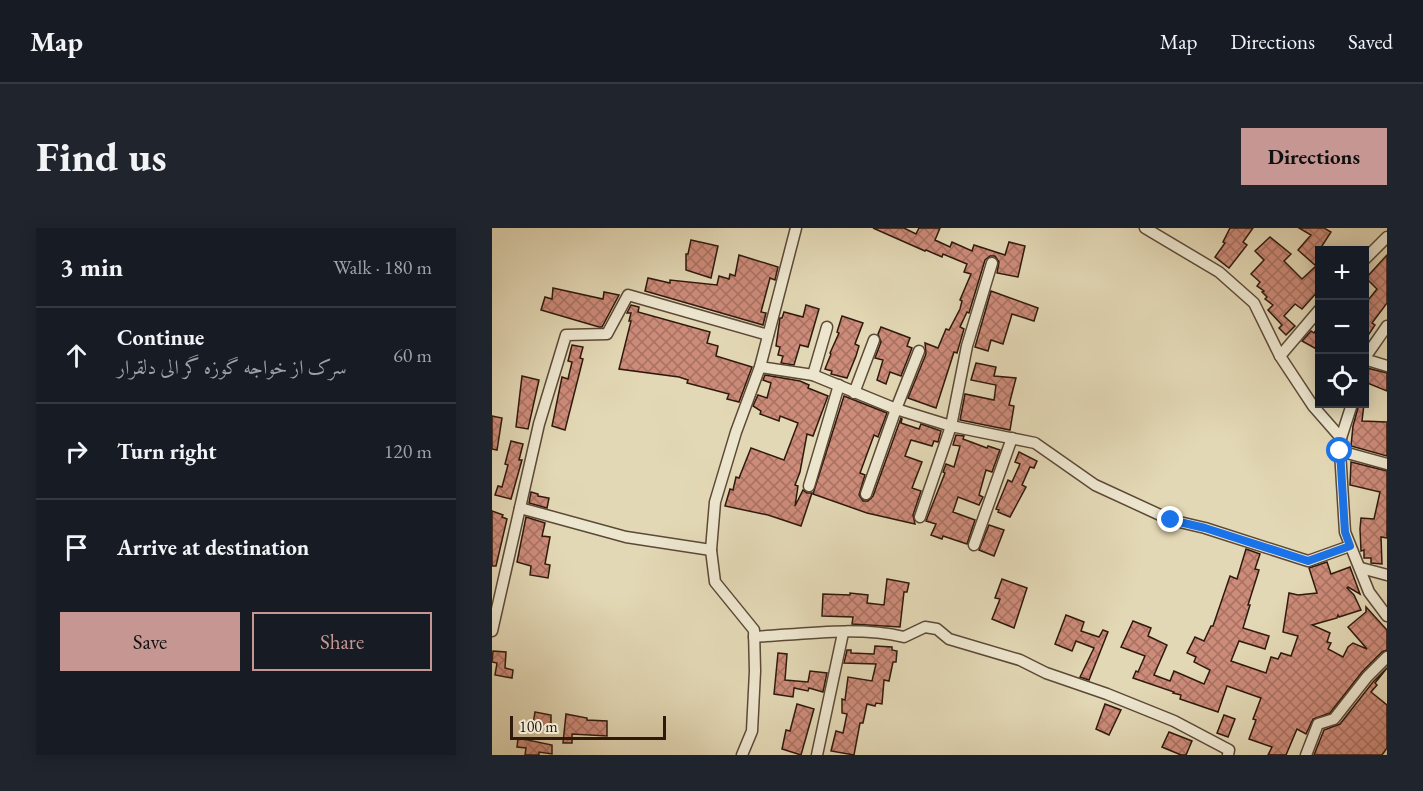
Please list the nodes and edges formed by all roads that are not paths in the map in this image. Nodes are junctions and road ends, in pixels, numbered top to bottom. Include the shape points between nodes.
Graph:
1 (796, 228) edge
2 (1145, 228) edge
3 (1387, 237) edge
4 (1369, 256) edge
5 (992, 263) dead end
6 (1315, 315) edge
7 (1387, 326) edge
8 (827, 327) dead end
9 (768, 335) junction
10 (874, 340) dead end
11 (919, 351) dead end
12 (1368, 354) edge
13 (1280, 356) junction
14 (1369, 360) edge
15 (1387, 366) edge
16 (760, 367) junction
17 (813, 375) junction
18 (839, 385) junction
19 (854, 393) junction
20 (1351, 408) edge
21 (896, 409) junction
22 (951, 426) junction
23 (1012, 438) junction
24 (1341, 438) junction
25 (1340, 451) junction
26 (1387, 464) edge
27 (808, 486) dead end
28 (866, 494) dead end
29 (520, 508) junction
30 (920, 517) dead end
31 (974, 545) dead end
32 (1350, 546) junction
33 (711, 550) junction
34 (1361, 568) junction
35 (1387, 575) edge
36 (1387, 616) edge
37 (492, 631) edge
38 (843, 633) junction
39 (754, 637) junction
40 (1387, 657) edge
41 (742, 755) edge
42 (818, 755) edge
43 (1228, 755) edge
44 (1306, 755) edge

1 - 9 street
2 - 13 street via 1220,272 1254,303
3 - 4 street
5 - 22 street via 967,346
6 - 13 street
7 - 12 street
8 - 17 street
9 - 16 street
9 - 29 street via 628,295 607,334 566,335 539,424
10 - 19 street
11 - 21 street
13 - 24 street via 1313,406
14 - 15 street
16 - 17 street
16 - 33 street via 715,502
17 - 18 street
18 - 19 street
18 - 27 street
19 - 21 street
20 - 24 street
21 - 22 street
21 - 28 street
22 - 23 street
22 - 30 street
23 - 31 street
23 - 32 street via 1035,443 1095,485 1171,520 1308,561
24 - 25 street
25 - 26 street
25 - 32 street via 1345,532
29 - 33 street via 626,537
29 - 37 street
32 - 34 street
33 - 39 street via 715,582 754,630
34 - 35 street
34 - 36 street via 1369,592
38 - 39 street
38 - 42 street
38 - 43 street via 904,637 925,627 937,629 949,639 1020,660 1174,721 1229,750
39 - 41 street via 752,731
40 - 44 street via 1334,719 1318,724

